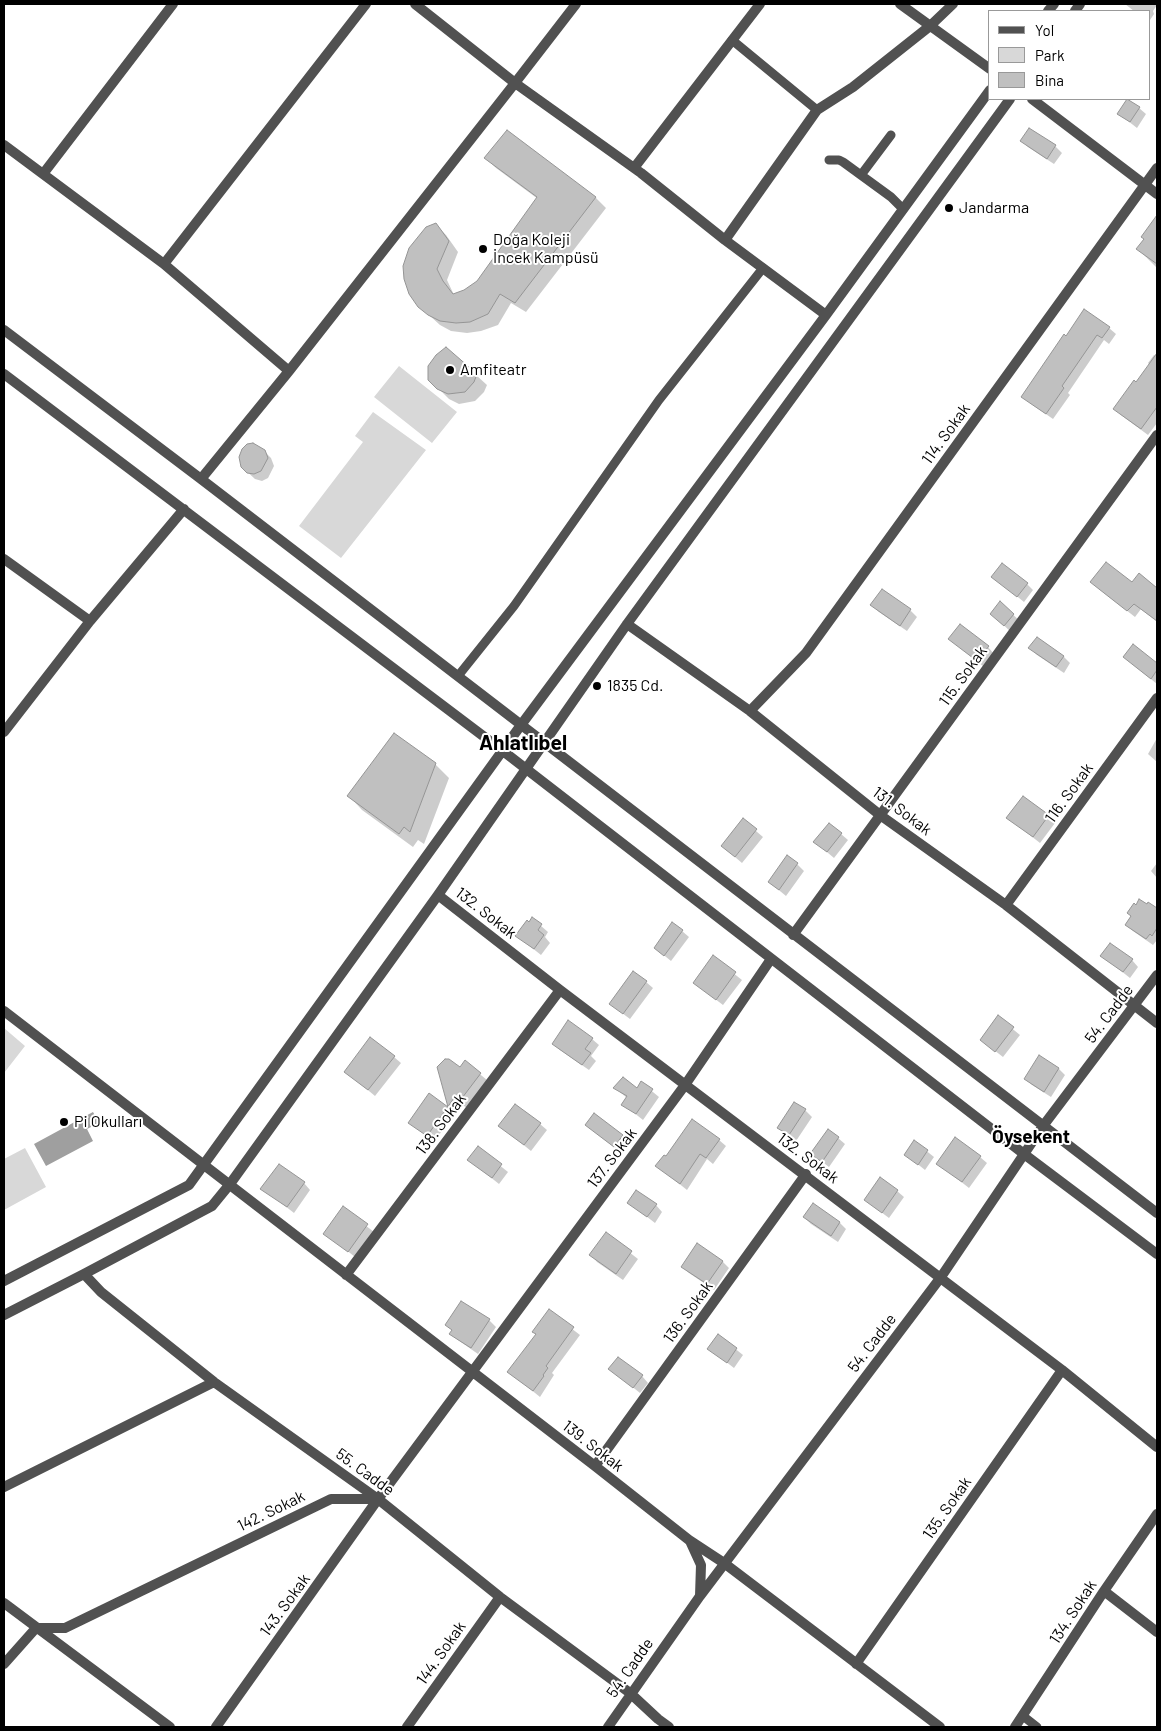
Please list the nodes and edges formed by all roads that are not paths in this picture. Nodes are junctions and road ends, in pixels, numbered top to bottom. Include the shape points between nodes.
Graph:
1 (173, 4) edge
2 (366, 4) edge
3 (415, 4) edge
4 (576, 4) edge
5 (760, 4) edge
6 (900, 4) edge
7 (953, 4) edge
8 (930, 26) junction
9 (732, 40) junction
10 (988, 68) edge
11 (515, 83) junction
12 (988, 93) edge
13 (1009, 100) edge
14 (1033, 100) edge
15 (817, 110) junction
16 (892, 135) dead end
17 (4, 145) edge
18 (828, 160) dead end
19 (634, 168) junction
20 (1157, 168) edge
21 (43, 174) junction
22 (861, 175) junction
23 (1144, 184) junction
24 (1157, 194) edge
25 (903, 209) junction
26 (726, 240) junction
27 (164, 264) junction
28 (762, 268) junction
29 (826, 315) junction
30 (4, 330) edge
31 (289, 371) junction
32 (4, 374) edge
33 (1157, 435) edge
34 (201, 479) junction
35 (184, 509) junction
36 (4, 559) edge
37 (90, 621) junction
38 (628, 624) junction
39 (458, 676) junction
40 (1157, 698) edge
41 (750, 710) junction
42 (521, 725) junction
43 (4, 732) edge
44 (544, 742) junction
45 (503, 751) junction
46 (524, 770) junction
47 (880, 815) junction
48 (438, 895) junction
49 (1006, 905) junction
50 (794, 935) junction
51 (771, 959) junction
52 (1157, 974) edge
53 (560, 990) junction
54 (1134, 1006) junction
55 (4, 1011) edge
56 (1157, 1023) edge
57 (685, 1085) junction
58 (1042, 1126) junction
59 (1024, 1154) junction
60 (204, 1165) junction
61 (806, 1174) junction
62 (230, 1184) junction
63 (1157, 1214) edge
64 (1157, 1254) edge
65 (84, 1274) junction
66 (346, 1275) junction
67 (941, 1277) junction
68 (4, 1281) edge
69 (4, 1315) edge
70 (1062, 1370) junction
71 (472, 1371) junction
72 (214, 1382) junction
73 (1157, 1447) edge
74 (595, 1466) junction
75 (4, 1488) edge
76 (378, 1499) junction
77 (1157, 1514) edge
78 (689, 1540) junction
79 (724, 1563) junction
80 (1104, 1591) junction
81 (700, 1596) junction
82 (500, 1597) junction
83 (4, 1603) edge
84 (36, 1628) junction
85 (1157, 1632) edge
86 (4, 1664) edge
87 (856, 1664) junction
88 (630, 1693) junction
89 (1023, 1716) junction
90 (170, 1727) edge
91 (216, 1727) edge
92 (407, 1727) edge
93 (608, 1727) edge
94 (669, 1727) edge
95 (940, 1727) edge
96 (1015, 1727) edge
97 (1037, 1727) edge

1 - 21 street
2 - 27 street
3 - 11 street
4 - 11 street
5 - 9 street
6 - 8 street
7 - 8 street
8 - 10 street
8 - 15 street via 853,87
9 - 15 lane
9 - 19 street
11 - 19 street
11 - 31 street
12 - 25 street
13 - 38 street
14 - 23 street
15 - 26 street
16 - 22 lane
17 - 21 street
18 - 22 lane via 843,162
19 - 26 street
20 - 23 street, 114. Sokak
21 - 27 street
22 - 25 lane
23 - 24 street
23 - 41 street, 114. Sokak via 806,654
25 - 29 street
26 - 28 street
27 - 31 street
28 - 29 street
28 - 39 lane via 659,400 514,606
29 - 42 street
30 - 34 street
31 - 34 street
32 - 35 street
33 - 47 street, 115. Sokak
34 - 39 street
35 - 37 street
35 - 45 street
36 - 37 street
37 - 43 street
38 - 41 street, 131. Sokak
38 - 44 street
39 - 42 street
40 - 49 street, 116. Sokak
41 - 47 street, 131. Sokak
42 - 44 street
42 - 45 street
44 - 46 street
44 - 50 street
45 - 46 street
45 - 60 street
46 - 48 street
46 - 51 street
47 - 49 street, 131. Sokak
47 - 50 street, 115. Sokak
48 - 53 street, 132. Sokak
48 - 62 street
49 - 54 street, 131. Sokak
50 - 58 street
51 - 57 street, 137. Sokak
51 - 59 street
52 - 54 street, 54. Cadde
53 - 57 street, 132. Sokak
53 - 66 street, 138. Sokak
54 - 56 street, 131. Sokak
54 - 58 street, 54. Cadde
55 - 60 street, 139. Sokak
57 - 61 street, 132. Sokak
57 - 71 street, 137. Sokak
58 - 59 street, 54. Cadde
58 - 63 street
59 - 64 street
59 - 67 street, 54. Cadde
60 - 62 street, 139. Sokak
60 - 68 street via 189,1184
61 - 67 street, 132. Sokak
61 - 74 street, 136. Sokak
62 - 65 street via 212,1206
62 - 66 street, 139. Sokak
65 - 69 street
65 - 72 street, 55. Cadde via 101,1292
66 - 71 street, 139. Sokak
67 - 70 street, 132. Sokak
67 - 79 street, 54. Cadde
70 - 73 street, 132. Sokak
70 - 87 street, 135. Sokak
71 - 74 street, 139. Sokak
71 - 76 street
72 - 75 street
72 - 76 street, 55. Cadde
74 - 78 street, 139. Sokak
76 - 82 street, 55. Cadde
76 - 84 street, 142. Sokak via 331,1499 65,1628
76 - 91 street, 143. Sokak
77 - 80 street, 134. Sokak
78 - 79 street, 139. Sokak
78 - 81 street via 701,1565
79 - 81 street, 54. Cadde
79 - 87 street, 139. Sokak
80 - 85 street
80 - 89 street, 134. Sokak
81 - 88 street, 54. Cadde
82 - 88 street, 55. Cadde
82 - 92 street, 144. Sokak
83 - 84 street
84 - 86 street
84 - 90 street
87 - 95 street, 139. Sokak
88 - 93 street, 54. Cadde
88 - 94 street, 55. Cadde
89 - 96 street, 134. Sokak
89 - 97 lane

